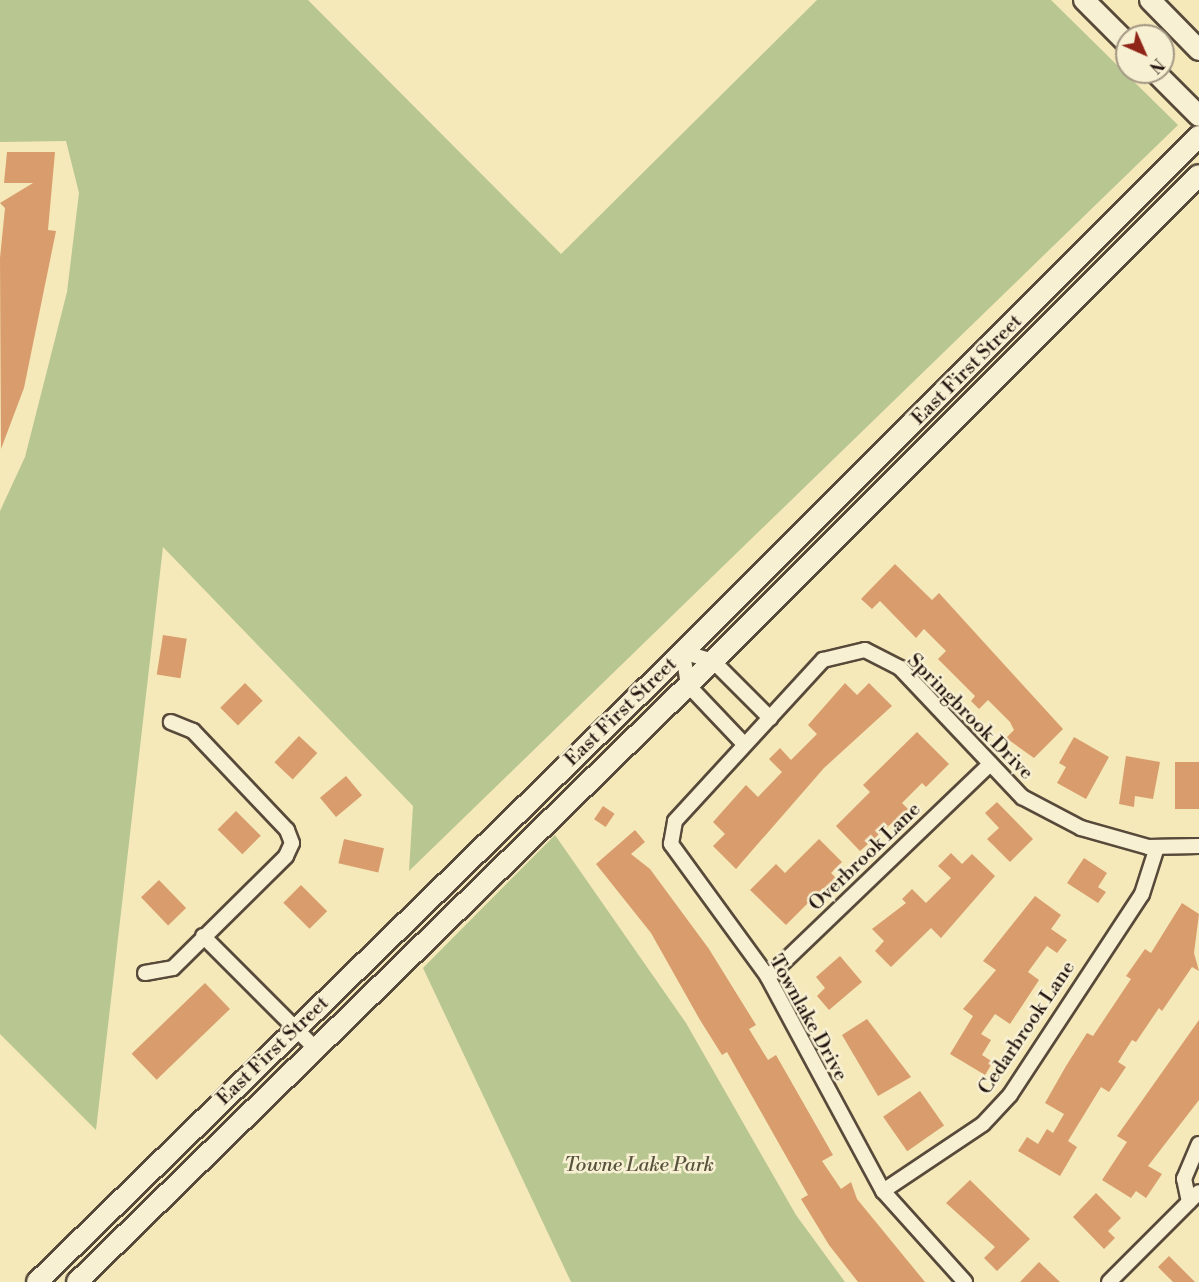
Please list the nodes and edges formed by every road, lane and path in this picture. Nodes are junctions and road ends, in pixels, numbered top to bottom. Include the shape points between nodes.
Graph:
1 (1084, 0) edge
2 (1150, 0) edge
3 (1115, 32) edge
4 (1199, 50) edge
5 (1167, 84) edge
6 (1199, 116) edge
7 (1199, 136) edge
8 (1199, 175) edge
9 (683, 652) junction
10 (713, 661) junction
11 (688, 686) junction
12 (770, 718) junction
13 (171, 722) dead end
14 (743, 743) junction
15 (990, 764) junction
16 (1199, 846) edge
17 (1157, 847) junction
18 (204, 936) junction
19 (145, 973) dead end
20 (768, 977) junction
21 (295, 1028) junction
22 (315, 1048) junction
23 (1199, 1144) edge
24 (883, 1191) junction
25 (1194, 1197) edge
26 (37, 1282) edge
27 (77, 1282) edge
28 (965, 1282) edge
29 (1109, 1282) edge

1 - 3 main road
2 - 4 main road
5 - 6 main road
7 - 9 main road, East First Street
8 - 10 main road, East First Street
9 - 10 street
9 - 11 street
9 - 21 main road, East First Street
10 - 11 main road, East First Street
10 - 12 street
11 - 14 street
11 - 22 main road, East First Street
12 - 14 street, Townlake Drive
12 - 15 street, Springbrook Drive via 823,660 865,650 900,668
13 - 18 street via 193,731 291,836 286,856
14 - 20 street, Townlake Drive via 675,821 671,844
15 - 17 street, Springbrook Drive via 1022,797 1081,828
15 - 20 street, Overbrook Lane
16 - 17 street, Springbrook Drive
17 - 24 street, Cedarbrook Lane via 1142,894 1010,1095 983,1124
18 - 19 street via 173,968
18 - 21 street
20 - 24 street, Townlake Drive
21 - 22 street
21 - 26 main road, East First Street
22 - 27 main road, East First Street
23 - 25 street via 1184,1179
24 - 28 street, Townlake Drive
25 - 29 street

